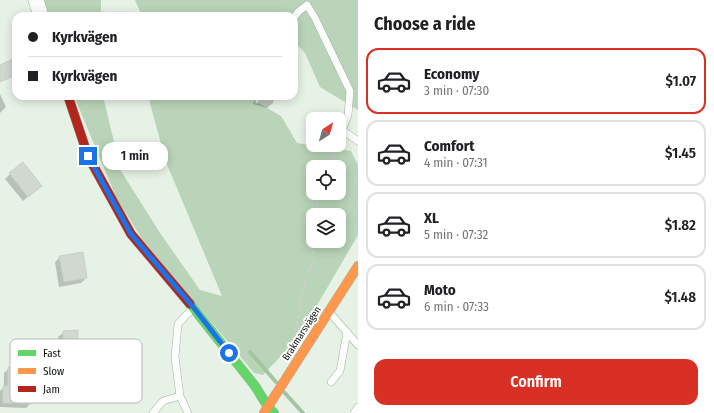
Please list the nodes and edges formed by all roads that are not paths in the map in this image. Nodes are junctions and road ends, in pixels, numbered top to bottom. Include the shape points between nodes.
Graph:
1 (36, 0) edge
2 (40, 12) edge
3 (298, 12) edge
4 (69, 100) edge
5 (358, 141) edge
6 (358, 266) edge
7 (194, 308) junction
8 (329, 311) junction
9 (347, 332) junction
10 (358, 345) edge
11 (331, 382) dead end
12 (180, 396) junction
13 (358, 407) edge
14 (268, 411) edge
15 (153, 413) edge
16 (188, 413) edge
17 (354, 413) edge

1 - 2 street
3 - 5 lane via 307,5 350,91 348,115 342,130
4 - 7 street via 88,156 131,234
6 - 8 street, Brakmarsvägen
7 - 12 lane via 178,324 175,357
7 - 14 street via 255,386
8 - 9 lane
8 - 14 street, Brakmarsvägen via 283,382
9 - 10 lane
9 - 11 lane via 340,371
12 - 15 lane via 163,401
12 - 16 lane
13 - 17 lane

